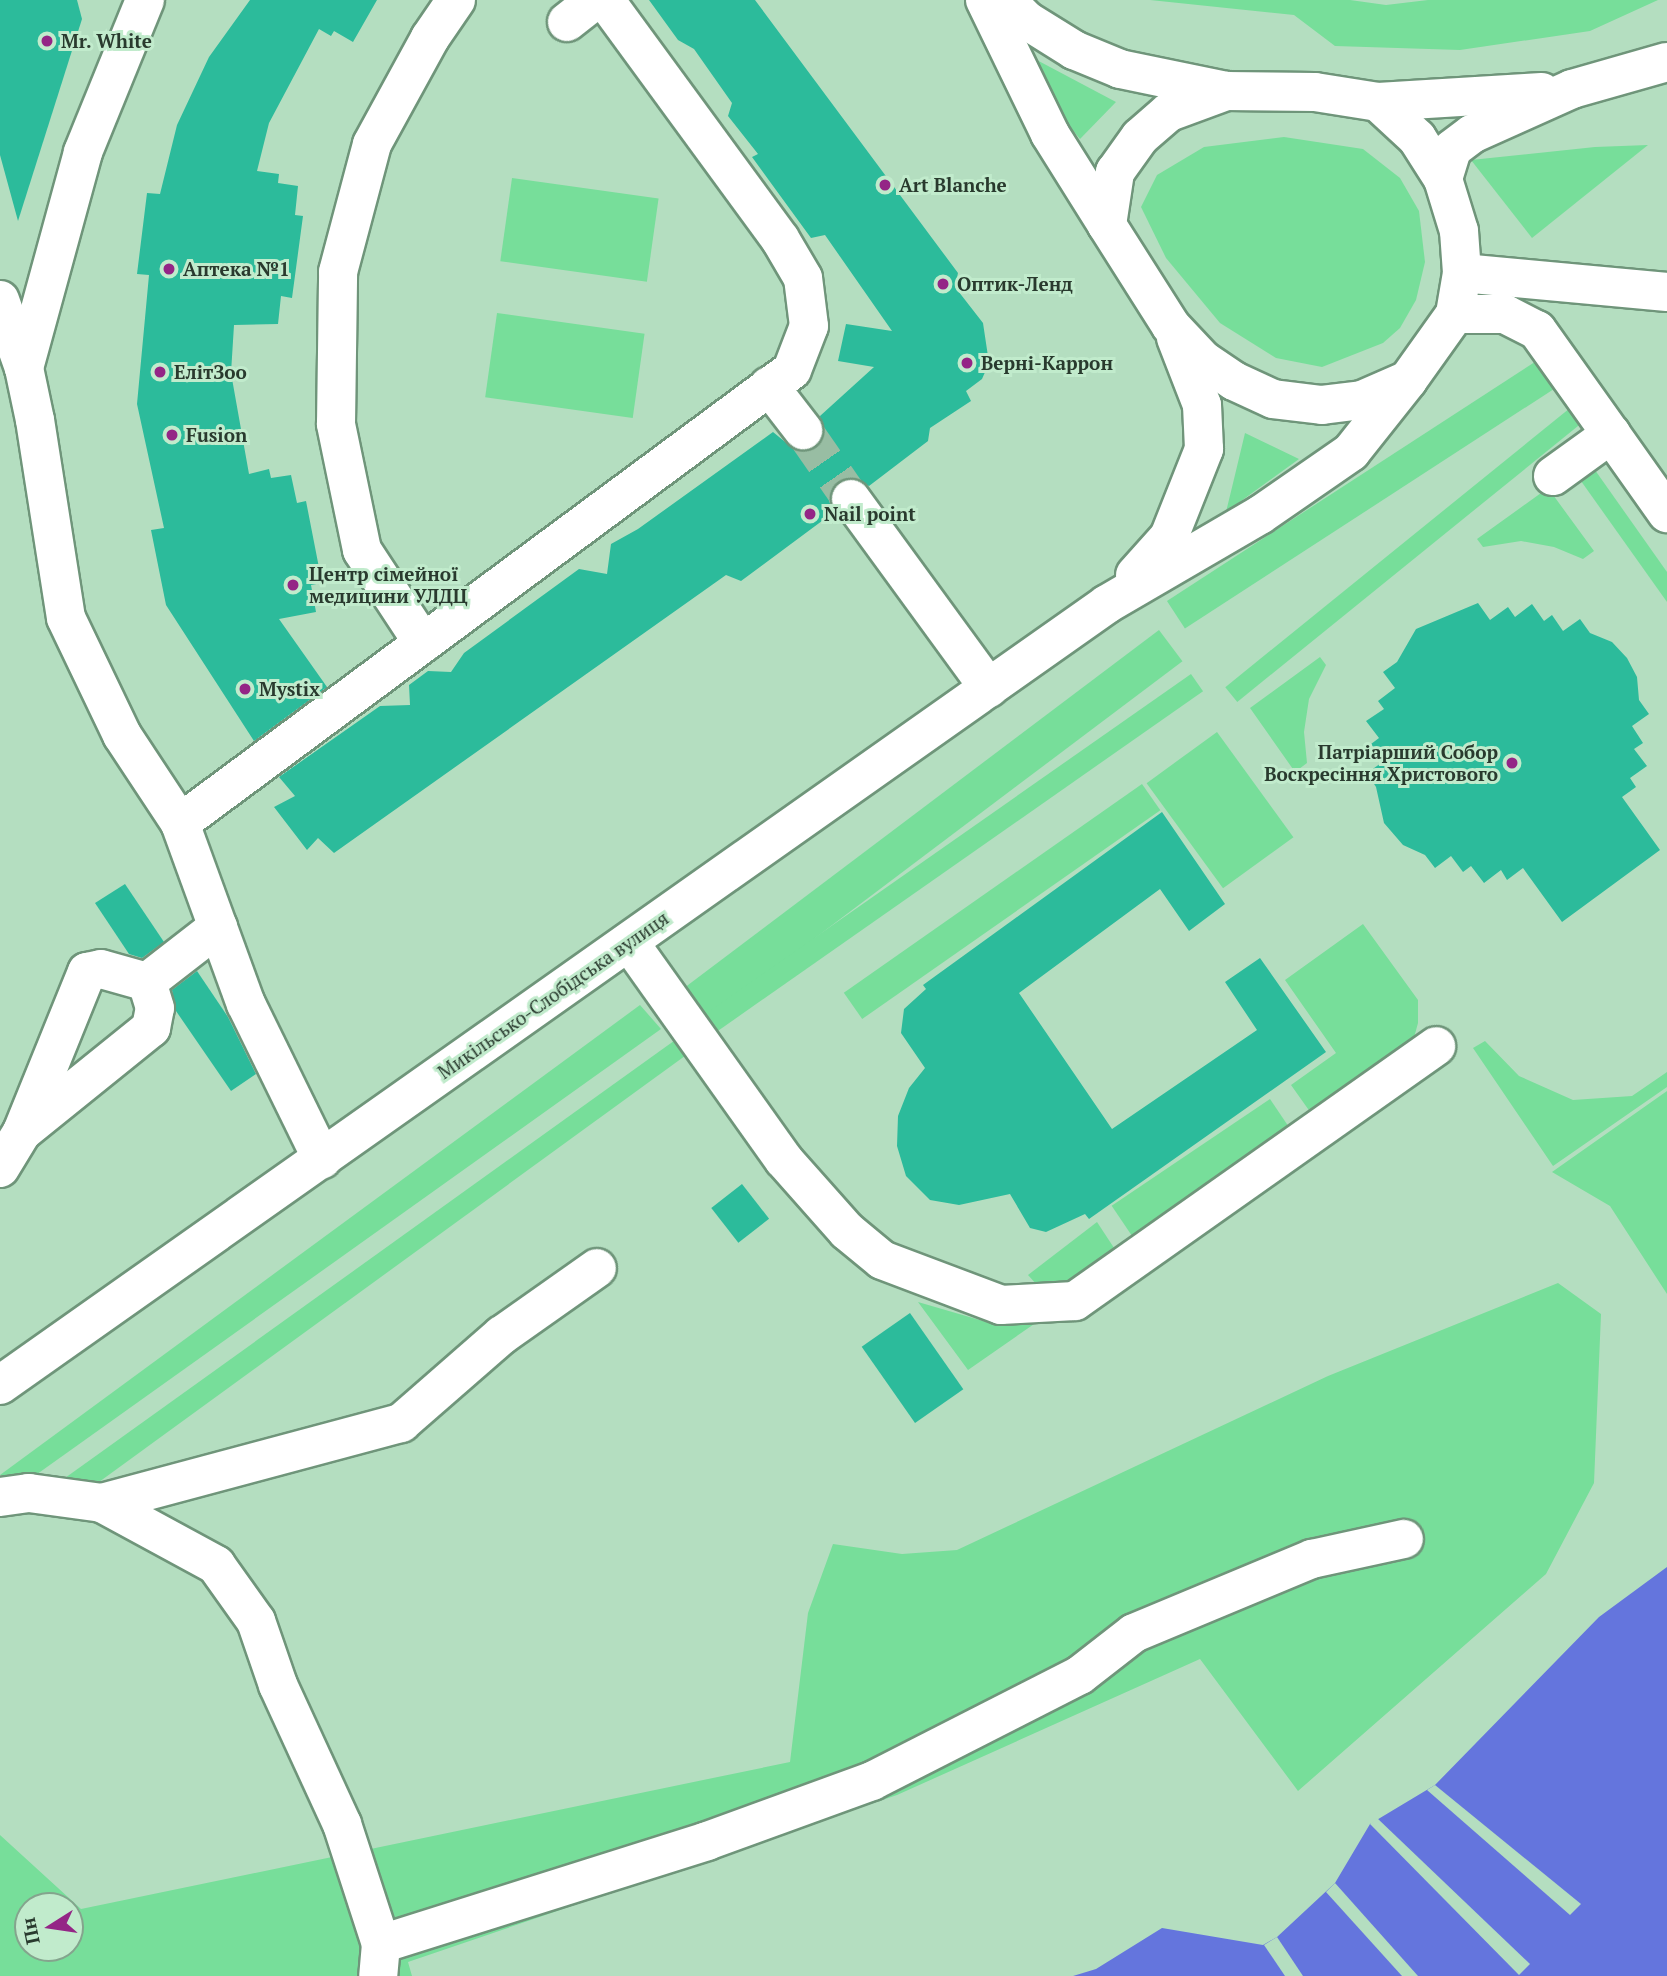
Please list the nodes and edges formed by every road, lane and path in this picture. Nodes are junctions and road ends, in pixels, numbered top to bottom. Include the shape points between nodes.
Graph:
1 (113, 0) edge
2 (145, 0) edge
3 (456, 0) edge
4 (605, 0) edge
5 (985, 0) edge
6 (1006, 0) edge
7 (124, 44) junction
8 (1667, 62) edge
9 (1572, 89) junction
10 (1226, 91) junction
11 (1378, 102) junction
12 (1443, 179) junction
13 (1107, 225) junction
14 (1462, 273) junction
15 (1667, 292) edge
16 (0, 300) edge
17 (1455, 314) junction
18 (1171, 326) junction
19 (24, 368) junction
20 (1408, 380) junction
21 (769, 387) junction
22 (803, 429) tunnel mouth
23 (1611, 434) junction
24 (1553, 476) dead end
25 (851, 499) tunnel mouth
26 (1667, 513) edge
27 (1107, 604) junction
28 (423, 643) junction
29 (989, 688) junction
30 (180, 822) junction
31 (218, 927) junction
32 (629, 942) junction
33 (147, 982) junction
34 (1436, 1046) dead end
35 (22, 1132) junction
36 (321, 1159) junction
37 (0, 1168) edge
38 (597, 1268) dead end
39 (0, 1385) edge
40 (0, 1497) edge
41 (102, 1503) junction
42 (1404, 1539) dead end
43 (380, 1960) edge

1 - 7 street
2 - 7 street
3 - 28 street via 372,144 338,272 336,424 362,550
4 - 21 street via 803,278 809,326 792,370
5 - 13 street via 1050,134
6 - 10 street via 1026,20 1074,50 1119,69
7 - 19 street via 83,152
8 - 9 street
9 - 11 street
9 - 12 street via 1472,134 1452,149
10 - 11 street via 1315,92
10 - 13 street via 1169,112 1140,137 1115,172
11 - 12 street via 1417,138
12 - 14 street via 1459,231
13 - 18 street
14 - 15 street
14 - 17 street
16 - 19 street
17 - 20 street, Микільсько-Слобідська вулиця
17 - 23 street via 1505,314 1537,330
18 - 20 street via 1203,360 1273,399 1322,405 1362,400
18 - 27 street, Микільсько-Слобідська вулиця via 1202,405 1204,449 1170,537
19 - 30 street via 66,618 122,735
20 - 27 street, Микільсько-Слобідська вулиця via 1351,452 1260,515
21 - 22 street
21 - 28 street via 482,581
23 - 24 street
23 - 26 street
25 - 29 street
27 - 29 street, Микільсько-Слобідська вулиця
28 - 30 street
29 - 32 street, Микільсько-Слобідська вулиця
30 - 31 street
31 - 33 street
31 - 36 street via 246,1004
32 - 34 street via 784,1160 847,1231 882,1260 1002,1305 1075,1301
32 - 36 street, Микільсько-Слобідська вулиця
33 - 35 street via 155,1008 152,1028
33 - 35 street via 101,969 87,972
35 - 37 street
36 - 39 street, Микільсько-Слобідська вулиця
38 - 41 street via 502,1335 401,1423
40 - 41 street via 29,1493
41 - 43 street via 216,1565 256,1621 278,1685 342,1824
42 - 43 street via 1311,1559 1134,1633 1080,1675 872,1780

